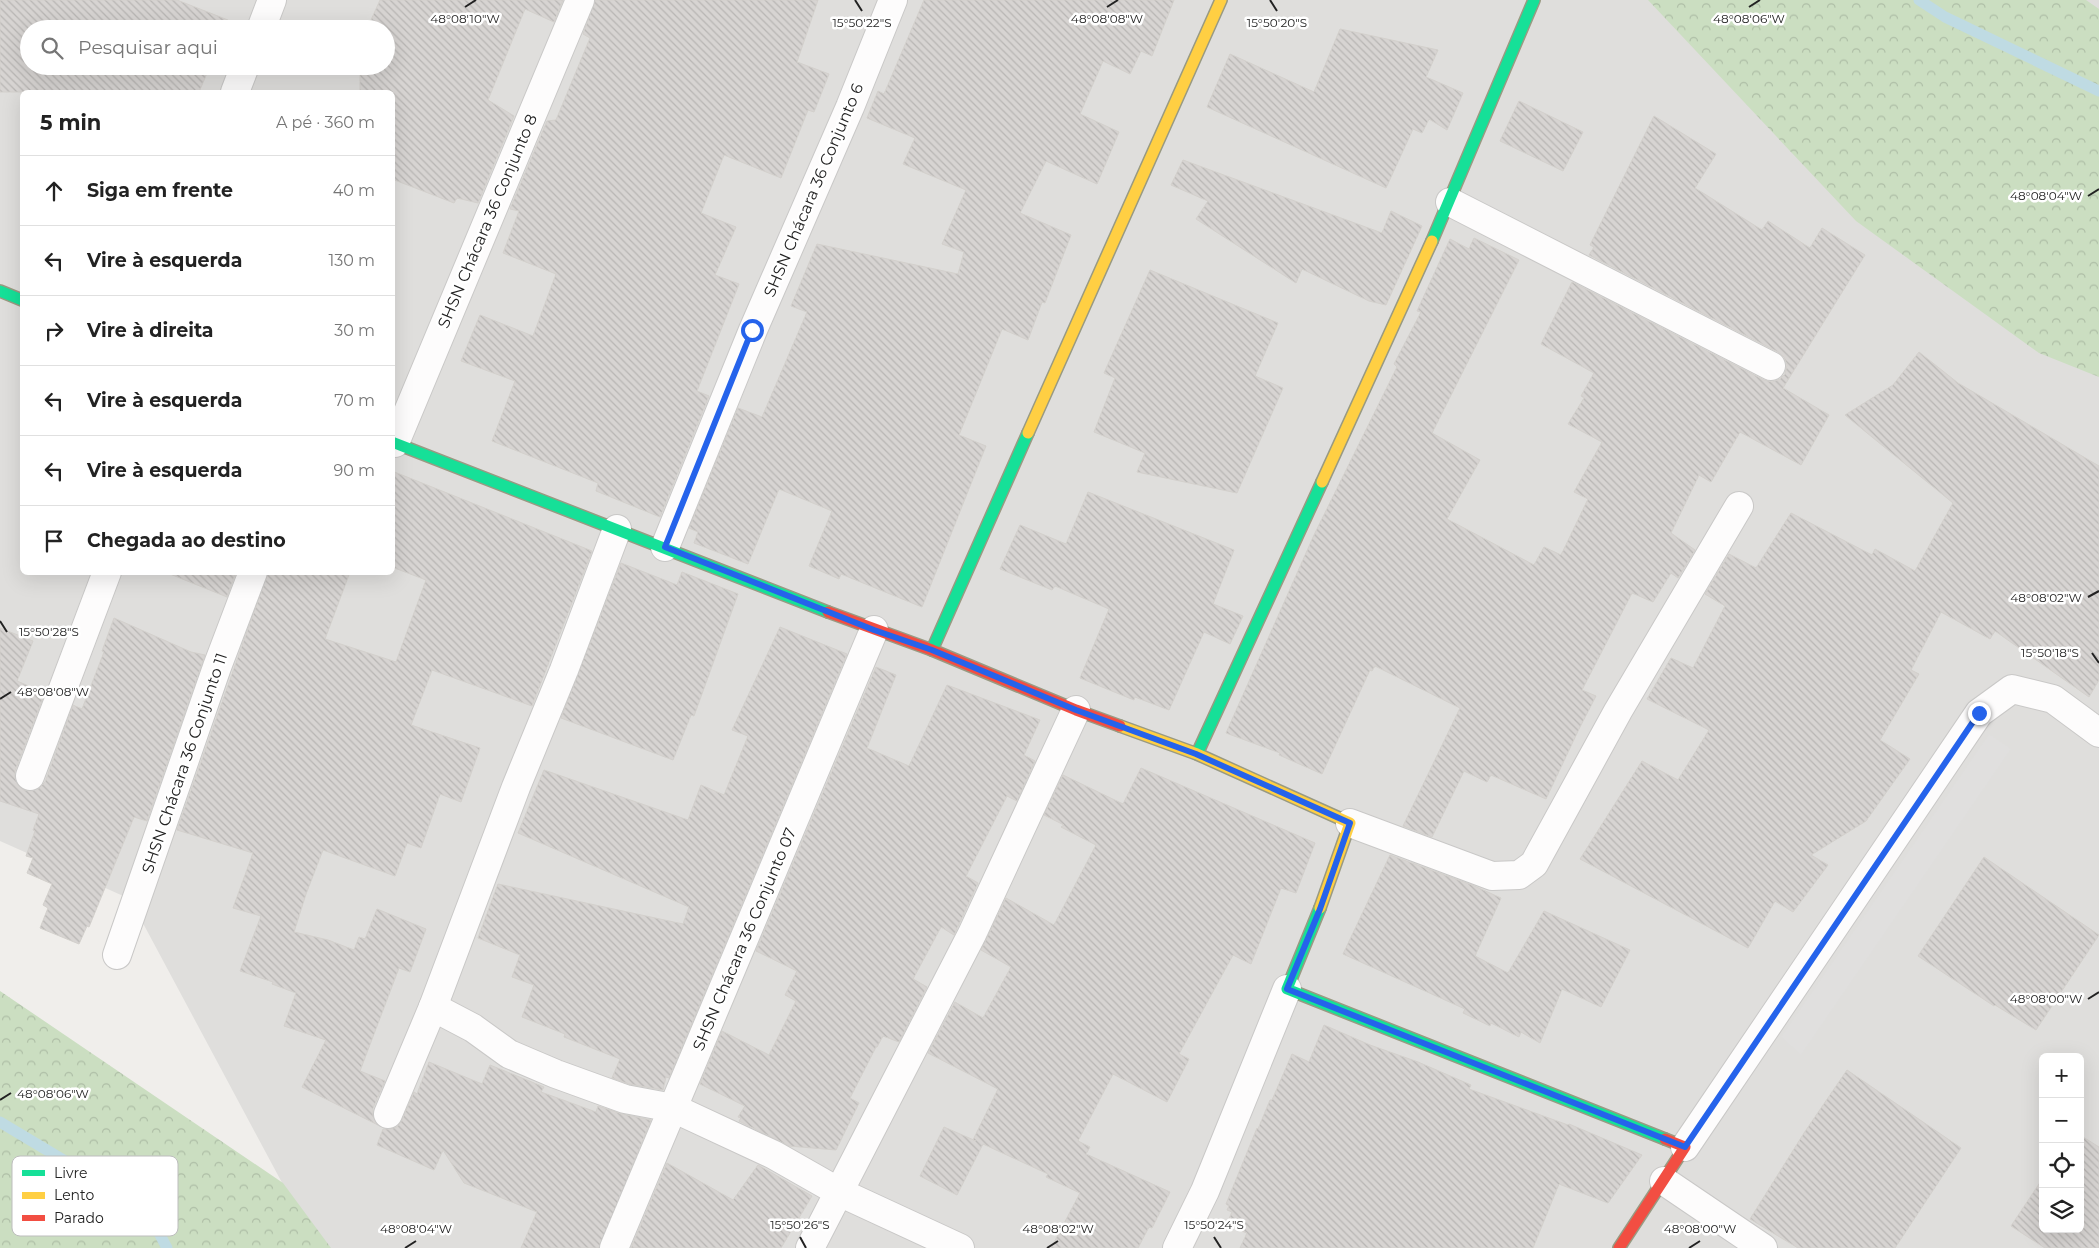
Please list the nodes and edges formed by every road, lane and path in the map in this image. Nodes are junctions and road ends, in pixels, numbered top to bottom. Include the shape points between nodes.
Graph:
1 (272, 0) edge
2 (580, 0) edge
3 (893, 0) edge
4 (1221, 0) edge
5 (1534, 0) edge
6 (264, 20) edge
7 (242, 75) edge
8 (236, 90) edge
9 (1450, 202) junction
10 (0, 291) edge
11 (20, 299) edge
12 (1771, 366) dead end
13 (395, 441) edge
14 (395, 443) edge
15 (1739, 506) dead end
16 (617, 529) junction
17 (665, 547) junction
18 (106, 575) edge
19 (252, 575) edge
20 (874, 630) junction
21 (932, 650) junction
22 (1076, 710) junction
23 (2099, 733) edge
24 (1196, 754) junction
25 (30, 776) dead end
26 (1350, 823) junction
27 (118, 955) dead end
28 (1287, 989) junction
29 (433, 1007) junction
30 (673, 1108) junction
31 (388, 1114) dead end
32 (1685, 1147) junction
33 (1664, 1181) junction
34 (840, 1192) junction
35 (614, 1248) edge
36 (810, 1248) edge
37 (960, 1248) edge
38 (1177, 1248) edge
39 (1619, 1248) edge
40 (1763, 1248) edge

1 - 6 street
2 - 13 street, SHSN Chácara 36 Conjunto 8
3 - 17 street, SHSN Chácara 36 Conjunto 6 via 752,330
4 - 21 street
5 - 9 street
7 - 8 street
9 - 12 street
9 - 24 street
10 - 11 street
14 - 16 street
15 - 26 street via 1618,711 1534,864 1519,875 1492,876
16 - 17 street
16 - 29 street
17 - 20 street
18 - 25 street
19 - 27 street, SHSN Chácara 36 Conjunto 11
20 - 21 street
20 - 30 street, SHSN Chácara 36 Conjunto 07
21 - 22 street
22 - 24 street
22 - 34 street via 972,934
23 - 32 street via 2053,699 2012,689 1979,713
24 - 26 street
26 - 28 street
28 - 32 street
28 - 38 street via 1205,1191
29 - 30 street via 473,1028 509,1054 556,1074 625,1099
29 - 31 street
30 - 34 street via 774,1155
30 - 35 street, SHSN Chácara 36 Conjunto 07
32 - 33 street
33 - 39 street
33 - 40 street
34 - 36 street
34 - 37 street

